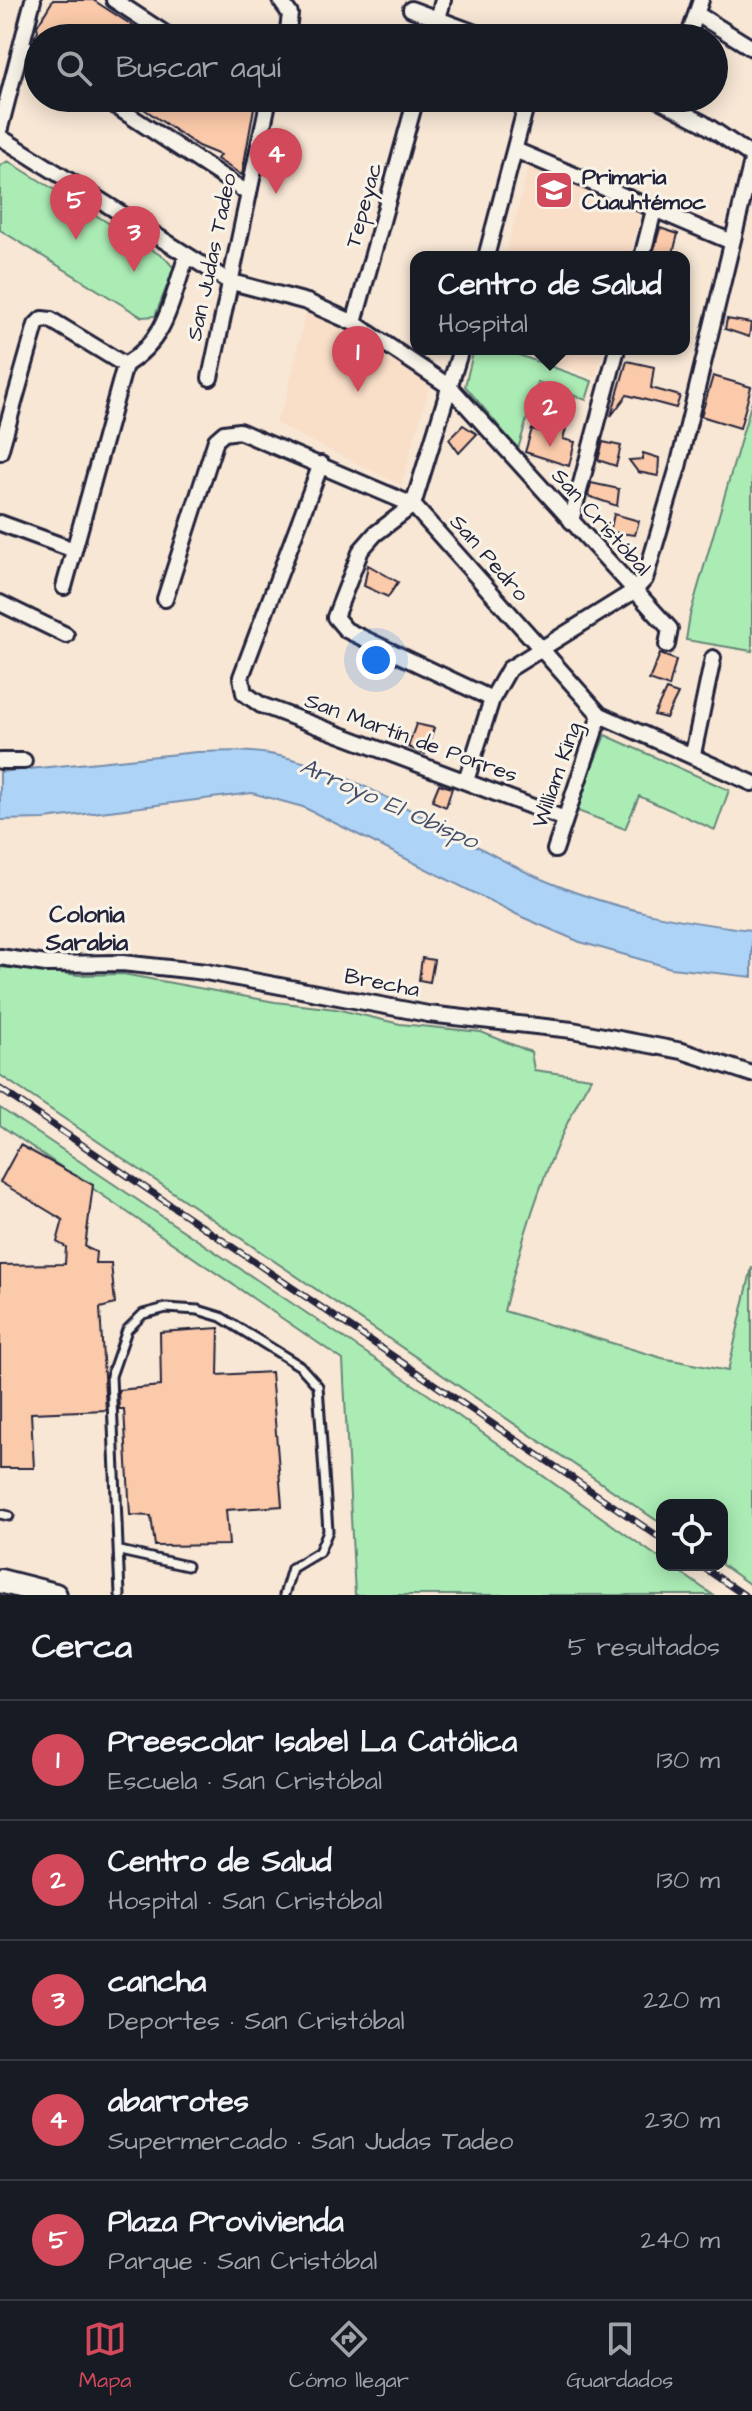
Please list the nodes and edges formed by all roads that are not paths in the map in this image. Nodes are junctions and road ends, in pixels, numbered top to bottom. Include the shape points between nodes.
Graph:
1 (33, 0) edge
2 (114, 0) edge
3 (280, 0) edge
4 (443, 0) edge
5 (699, 7) edge
6 (411, 9) dead end
7 (438, 18) junction
8 (27, 24) edge
9 (151, 24) edge
10 (289, 24) edge
11 (436, 24) edge
12 (453, 24) edge
13 (721, 24) edge
14 (728, 29) edge
15 (24, 37) edge
16 (22, 45) joint
17 (752, 48) edge
18 (124, 112) edge
19 (265, 112) edge
20 (412, 112) edge
21 (524, 112) edge
22 (682, 112) edge
23 (0, 128) edge
24 (0, 137) edge
25 (515, 150) junction
26 (752, 158) edge
27 (249, 194) junction
28 (654, 210) junction
29 (732, 242) junction
30 (488, 251) edge
31 (644, 251) edge
32 (186, 258) junction
33 (228, 281) junction
34 (354, 323) junction
35 (459, 355) edge
36 (615, 355) edge
37 (125, 365) junction
38 (210, 378) dead end
39 (450, 387) junction
40 (0, 452) edge
41 (321, 464) junction
42 (413, 505) junction
43 (571, 521) junction
44 (0, 523) edge
45 (74, 550) junction
46 (64, 587) dead end
47 (634, 591) junction
48 (165, 599) dead end
49 (0, 603) edge
50 (66, 635) dead end
51 (667, 645) dead end
52 (539, 647) junction
53 (713, 658) dead end
54 (492, 699) junction
55 (600, 715) junction
56 (693, 754) junction
57 (0, 761) edge
58 (24, 761) dead end
59 (466, 781) junction
60 (752, 783) edge
61 (565, 819) junction
62 (555, 850) dead end
63 (0, 957) edge
64 (752, 1074) edge
65 (0, 1514) edge
66 (9, 1516) dead end
67 (120, 1551) junction
68 (187, 1566) dead end
69 (0, 1581) edge
70 (55, 1595) edge
71 (120, 1595) edge
72 (284, 1595) edge

1 - 8 street
2 - 9 street
3 - 10 street via 290,14
4 - 7 street
5 - 13 street
6 - 7 street
7 - 11 street
7 - 12 street
14 - 17 street
15 - 16 street
16 - 23 street
18 - 27 street
19 - 27 street, San Judas Tadeo
20 - 34 street, Tepeyac
21 - 25 street
22 - 26 street
24 - 32 street, San Cristóbal
25 - 28 street
25 - 30 street
26 - 29 street
27 - 33 street, San Judas Tadeo
28 - 29 street
28 - 31 street
29 - 47 street via 678,467 645,579
32 - 33 street, San Cristóbal
32 - 37 street via 159,335
33 - 34 street, San Cristóbal via 307,302
33 - 38 street, San Judas Tadeo
34 - 39 street, San Cristóbal
35 - 39 street
36 - 43 street
37 - 40 street via 42,319
37 - 45 street
39 - 42 street
39 - 43 street, San Cristóbal
41 - 42 street, San Pedro
41 - 48 street, San Pedro via 239,431 224,433 216,440
41 - 59 street, San Martín de Porres via 241,677 244,693 261,705
42 - 52 street, San Pedro
42 - 54 street via 361,550 336,622
43 - 47 street, San Cristóbal
44 - 45 street
45 - 46 street
47 - 51 street, San Cristóbal via 670,629
47 - 52 street
49 - 50 street
52 - 54 street via 509,669
52 - 55 street, San Pedro
53 - 56 street
54 - 59 street
55 - 56 street
55 - 61 street, William King
56 - 60 street
57 - 58 street
59 - 61 street, San Martín de Porres
61 - 62 street, William King
63 - 64 street, Brecha via 206,972 428,1014 572,1030 682,1051
65 - 66 lane
67 - 68 lane
67 - 71 lane
67 - 72 lane via 111,1376 117,1352 127,1330 143,1314 166,1308 198,1310 221,1317 300,1366 318,1386 328,1531 319,1552 292,1568
69 - 70 main road

